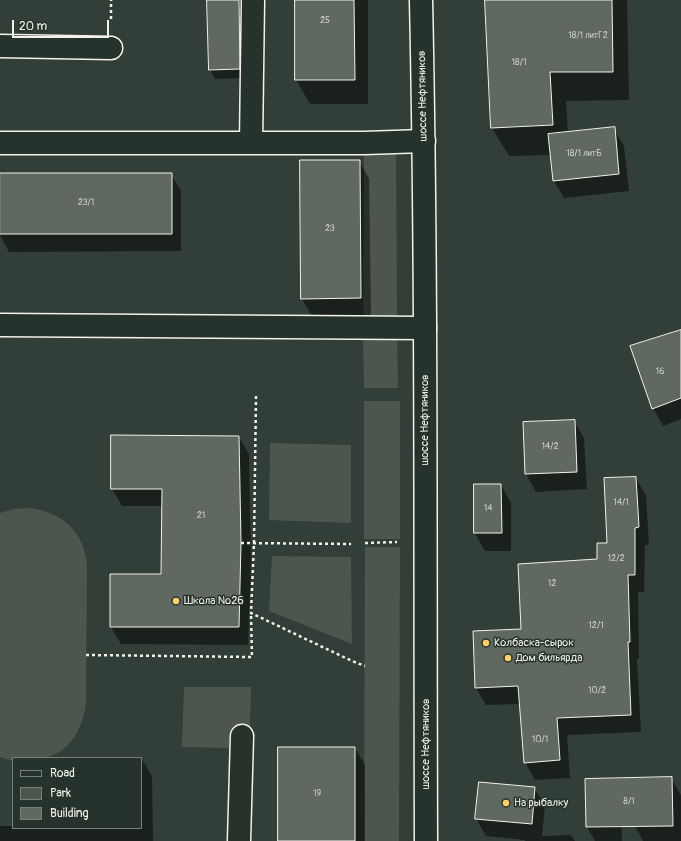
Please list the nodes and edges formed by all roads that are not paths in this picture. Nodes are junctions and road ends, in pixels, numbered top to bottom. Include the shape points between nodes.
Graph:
1 (253, 0) edge
2 (421, 0) edge
3 (0, 46) edge
4 (111, 48) dead end
5 (424, 141) junction
6 (0, 143) edge
7 (251, 143) junction
8 (0, 326) edge
9 (425, 328) junction
10 (242, 736) dead end
11 (239, 841) edge
12 (426, 841) edge

1 - 7 main road
2 - 5 main road, шоссе Нефтяников
3 - 4 main road
5 - 7 main road
5 - 9 main road, шоссе Нефтяников
6 - 7 main road
8 - 9 main road
9 - 12 main road, шоссе Нефтяников
10 - 11 main road

